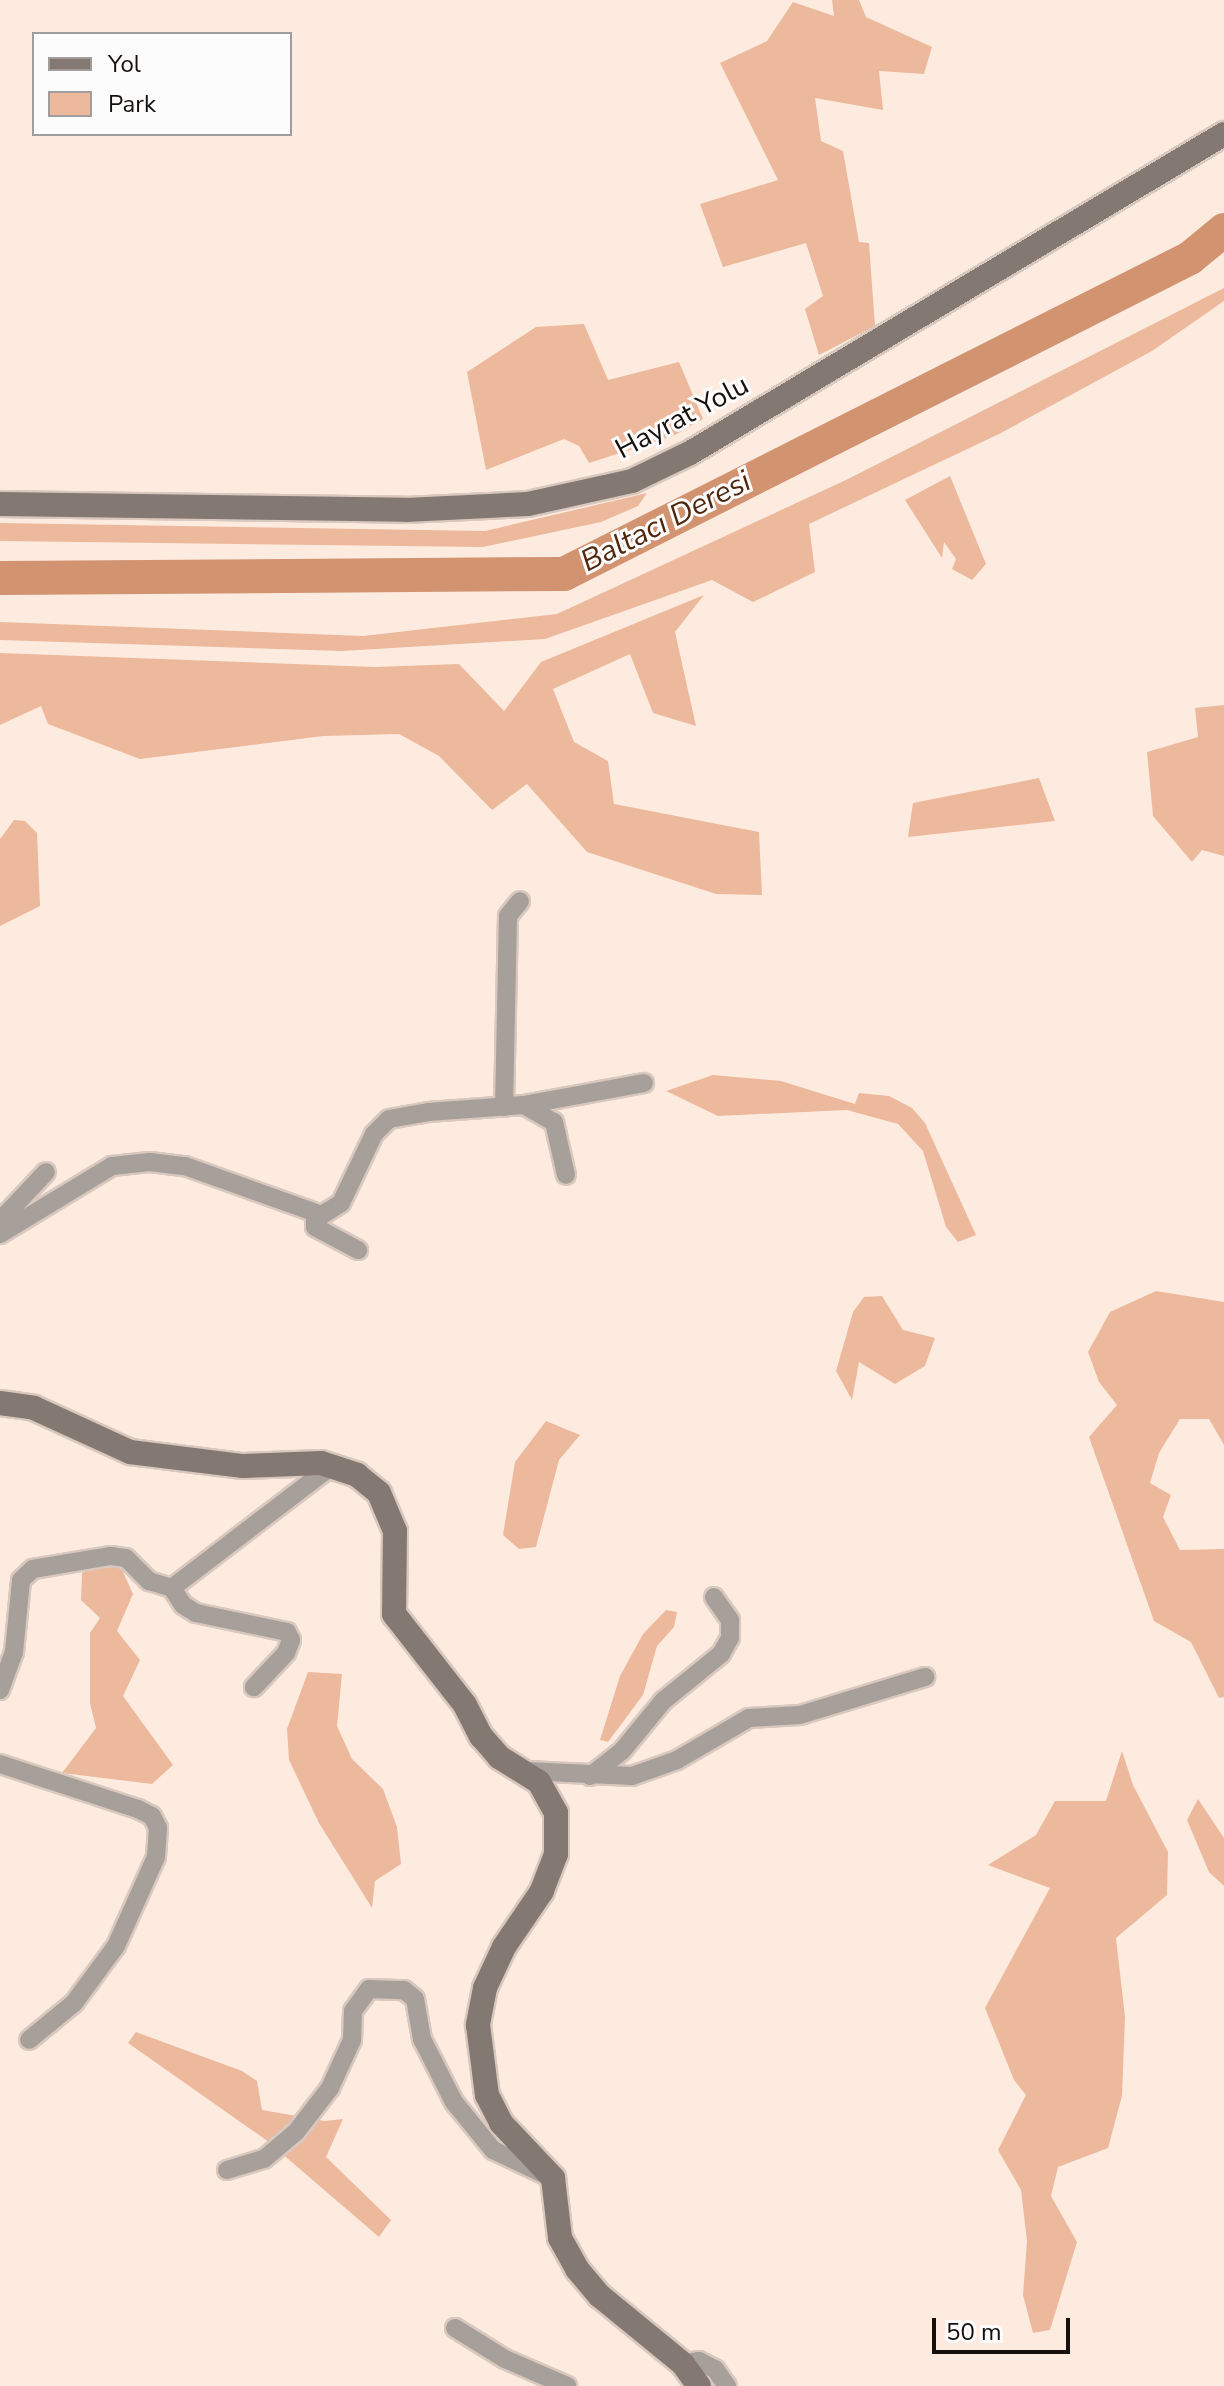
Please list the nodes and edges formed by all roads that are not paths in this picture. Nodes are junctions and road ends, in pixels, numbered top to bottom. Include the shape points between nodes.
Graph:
1 (1224, 134) edge
2 (0, 504) edge
3 (520, 901) dead end
4 (644, 1083) dead end
5 (524, 1105) junction
6 (504, 1107) junction
7 (46, 1172) dead end
8 (566, 1175) dead end
9 (315, 1214) junction
10 (0, 1221) edge
11 (0, 1234) edge
12 (358, 1250) dead end
13 (0, 1403) edge
14 (329, 1468) junction
15 (172, 1588) junction
16 (714, 1597) dead end
17 (925, 1677) dead end
18 (254, 1687) dead end
19 (0, 1690) edge
20 (0, 1764) edge
21 (527, 1771) junction
22 (590, 1776) junction
23 (29, 2040) dead end
24 (227, 2170) dead end
25 (553, 2178) junction
26 (455, 2328) dead end
27 (683, 2364) junction
28 (567, 2386) edge
29 (699, 2386) edge
30 (727, 2386) edge

1 - 2 street, Hayrat Yolu via 702,446 632,481 528,504 406,510
3 - 6 street via 508,916
4 - 5 street
5 - 6 street
5 - 8 street via 554,1122
6 - 9 street via 389,1119 374,1134 341,1203
7 - 10 street
9 - 11 street via 185,1166 150,1162 112,1166
9 - 12 street via 315,1227
13 - 14 street via 34,1408 130,1452 243,1466 321,1463
14 - 15 street
14 - 21 street via 357,1475 379,1493 395,1531 394,1614 465,1705 481,1736 499,1757
15 - 18 street via 196,1613 287,1632 291,1640 286,1653
15 - 19 street via 149,1581 126,1558 33,1569 21,1580 14,1652
16 - 22 street via 730,1620 730,1638 721,1654 663,1701 622,1751
17 - 22 street via 800,1715 749,1718 677,1760 632,1776
20 - 23 street via 138,1809 152,1816 158,1828 156,1857 123,1919 116,1946 74,2003
21 - 22 street
21 - 25 street via 556,1813 556,1854 542,1891 491,1974 478,2025 487,2095 501,2123
24 - 25 street via 264,2159 296,2132 330,2088 352,2040 353,2011 369,1989 404,1990 415,1999 422,2039 454,2102 493,2150
25 - 27 street via 560,2238 577,2269 600,2296
26 - 28 street via 505,2359
27 - 29 street
27 - 30 street via 699,2361 715,2369

